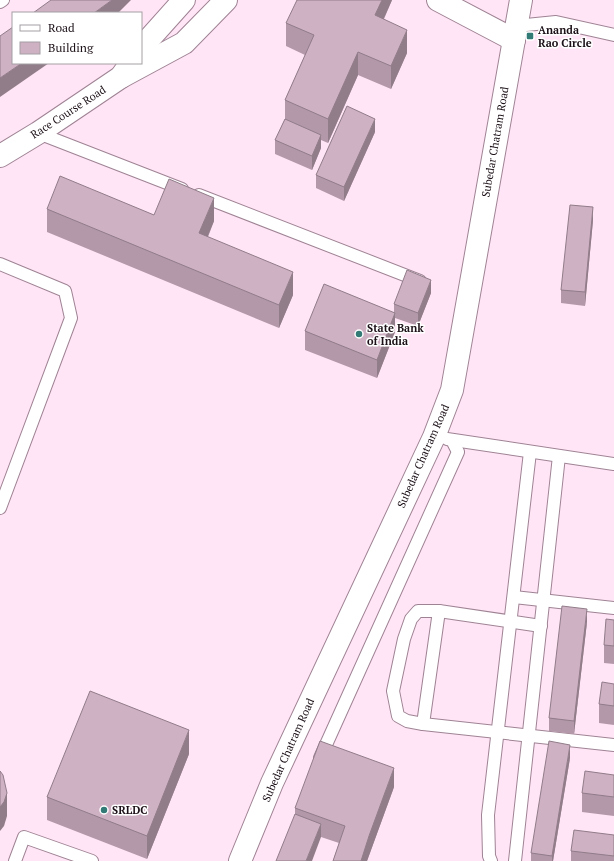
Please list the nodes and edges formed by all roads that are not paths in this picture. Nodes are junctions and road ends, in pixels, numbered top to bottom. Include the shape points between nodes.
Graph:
1 (3, 0) edge
2 (184, 0) edge
3 (226, 0) edge
4 (438, 0) edge
5 (521, 0) edge
6 (0, 2) edge
7 (515, 33) junction
8 (614, 35) edge
9 (142, 47) edge
10 (142, 63) edge
11 (139, 64) edge
12 (126, 70) edge
13 (38, 133) junction
14 (0, 156) edge
15 (0, 264) edge
16 (429, 284) edge
17 (443, 438) junction
18 (530, 452) junction
19 (559, 456) junction
20 (614, 464) edge
21 (0, 508) edge
22 (514, 597) junction
23 (543, 600) junction
24 (614, 608) edge
25 (439, 611) junction
26 (511, 622) junction
27 (541, 626) junction
28 (424, 724) junction
29 (498, 731) junction
30 (529, 735) junction
31 (614, 745) edge
32 (318, 761) edge
33 (15, 861) edge
34 (92, 861) edge
35 (240, 861) edge
36 (491, 861) edge
37 (515, 861) edge

1 - 6 lane
2 - 9 main road
3 - 10 main road, Race Course Road via 184,43
4 - 7 main road
5 - 7 main road, Subedar Chatram Road
7 - 8 lane via 556,22
7 - 17 main road, Subedar Chatram Road
11 - 12 main road, Race Course Road
12 - 13 main road, Race Course Road
13 - 14 main road, Race Course Road
13 - 16 lane
15 - 21 lane via 66,291 71,318
17 - 18 lane
17 - 32 lane via 458,452
17 - 35 main road, Subedar Chatram Road via 272,783
18 - 19 lane
18 - 22 lane
19 - 20 lane
19 - 23 lane
22 - 23 lane
22 - 26 lane
23 - 24 lane
23 - 27 lane
25 - 26 lane
25 - 28 lane
25 - 28 lane via 418,611 411,619 404,638 393,691 398,716 407,721
26 - 27 lane
26 - 29 lane
27 - 30 lane
28 - 29 lane
29 - 30 lane
29 - 36 lane via 488,815 488,856
30 - 31 lane
30 - 37 lane
33 - 34 lane via 24,836

